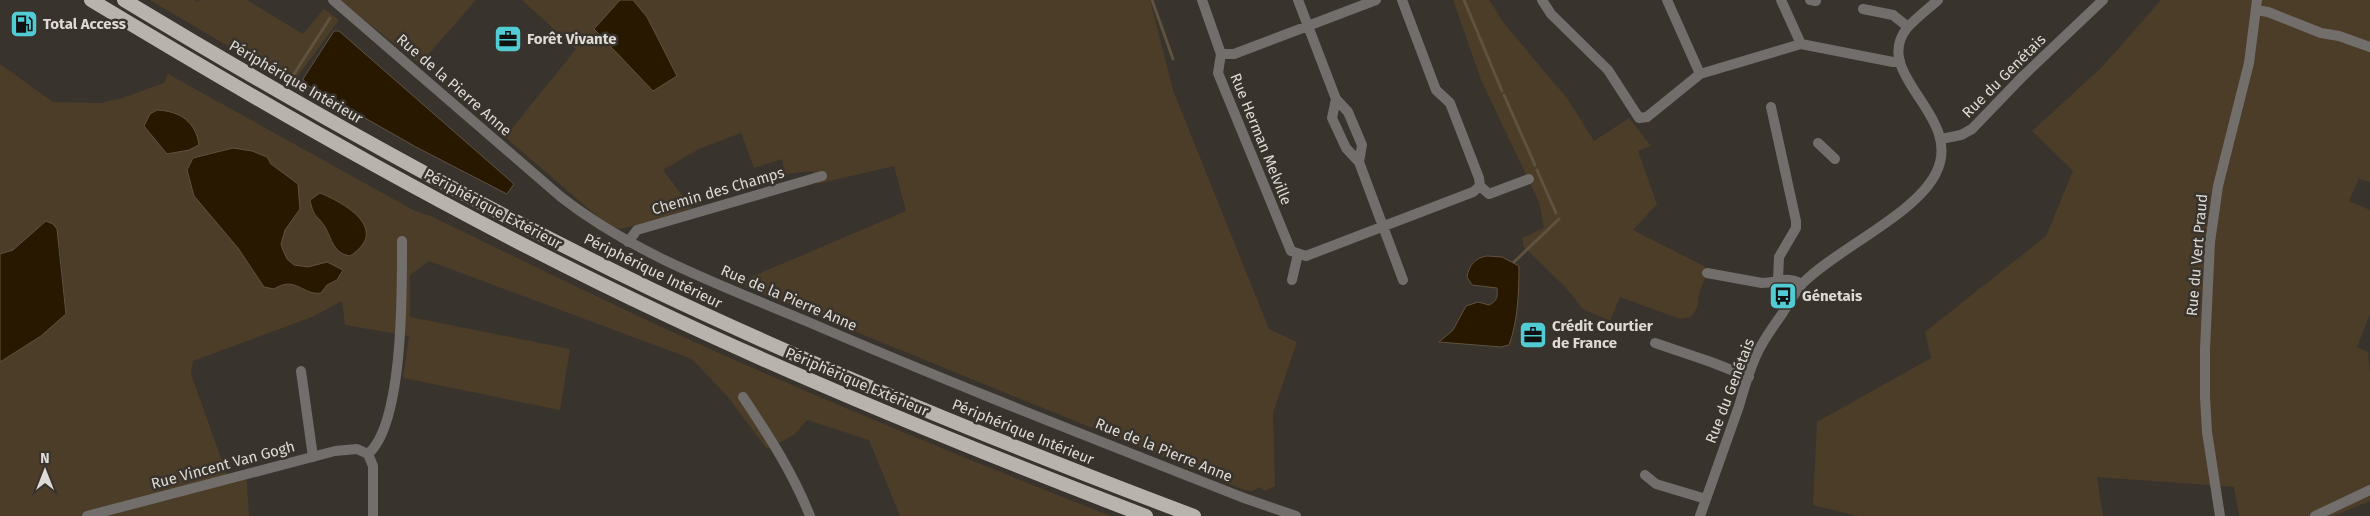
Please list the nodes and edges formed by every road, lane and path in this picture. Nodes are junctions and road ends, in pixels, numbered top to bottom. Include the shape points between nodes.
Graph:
1 (91, 0) edge
2 (124, 0) edge
3 (333, 0) edge
4 (1202, 0) edge
5 (1298, 0) edge
6 (1376, 0) edge
7 (1402, 0) edge
8 (1542, 0) edge
9 (1668, 0) edge
10 (1938, 0) edge
11 (2103, 0) edge
12 (1784, 1) edge
13 (2256, 5) edge
14 (1864, 9) dead end
15 (1308, 27) junction
16 (1908, 27) junction
17 (1801, 44) junction
18 (2370, 47) edge
19 (1222, 54) junction
20 (1900, 61) junction
21 (1700, 74) junction
22 (1336, 99) junction
23 (1771, 107) dead end
24 (1941, 139) junction
25 (1818, 143) dead end
26 (1835, 159) dead end
27 (1360, 162) junction
28 (822, 176) dead end
29 (1529, 179) dead end
30 (1480, 186) junction
31 (1384, 227) junction
32 (402, 241) dead end
33 (628, 242) junction
34 (1298, 254) junction
35 (1707, 273) dead end
36 (1778, 279) junction
37 (1292, 280) dead end
38 (1403, 280) dead end
39 (1802, 284) junction
40 (1655, 344) dead end
41 (301, 371) dead end
42 (1749, 377) junction
43 (744, 397) dead end
44 (368, 454) junction
45 (313, 457) junction
46 (1645, 475) dead end
47 (2370, 490) edge
48 (1706, 499) junction
49 (86, 516) edge
50 (373, 516) edge
51 (810, 516) edge
52 (1146, 516) edge
53 (1194, 516) edge
54 (1296, 516) edge
55 (1700, 516) edge
56 (2220, 516) edge
57 (2315, 516) edge

1 - 52 highway, Périphérique Extérieur via 359,156 597,281 862,403
2 - 53 highway, Périphérique Intérieur via 414,167 654,290 887,395
3 - 33 street, Rue de la Pierre Anne via 561,197
4 - 19 street, Rue Herman Melville
5 - 15 street
6 - 15 street
7 - 30 street via 1436,90 1450,103
8 - 21 street via 1551,14 1608,70 1635,114 1642,118
9 - 21 street
10 - 16 street
11 - 24 street, Rue du Genétais via 1972,129
12 - 17 street
13 - 18 street via 2321,33
13 - 56 street, Rue du Vert Praud via 2249,63 2218,186 2210,242 2205,397
14 - 16 street via 1893,14
15 - 19 street via 1234,54
15 - 22 street
16 - 20 street via 1901,42
17 - 20 street
17 - 21 street
19 - 34 street, Rue Herman Melville via 1218,73 1291,251
20 - 24 street via 1906,79 1935,121
22 - 27 street via 1348,112 1362,145
22 - 27 street via 1332,118 1346,148
23 - 36 street via 1792,195 1796,228 1779,257
24 - 39 street, Rue du Genétais via 1940,164 1926,188
25 - 26 street
27 - 31 street
28 - 33 street, Chemin des Champs via 637,230
29 - 30 street via 1490,194
30 - 31 street via 1473,192
31 - 34 street via 1306,256
31 - 38 street
32 - 44 street via 402,333 380,440
33 - 54 street, Rue de la Pierre Anne via 864,346
34 - 37 street
35 - 36 street via 1762,283
36 - 39 street
39 - 42 street, Rue du Genétais via 1761,346
40 - 42 street
41 - 45 street
42 - 48 street, Rue du Genétais
43 - 51 street via 780,453
44 - 45 street, Rue Vincent Van Gogh via 346,449
44 - 50 street via 373,466
45 - 49 street, Rue Vincent Van Gogh
46 - 48 street via 1656,484
47 - 57 street
48 - 55 street, Rue du Genétais

